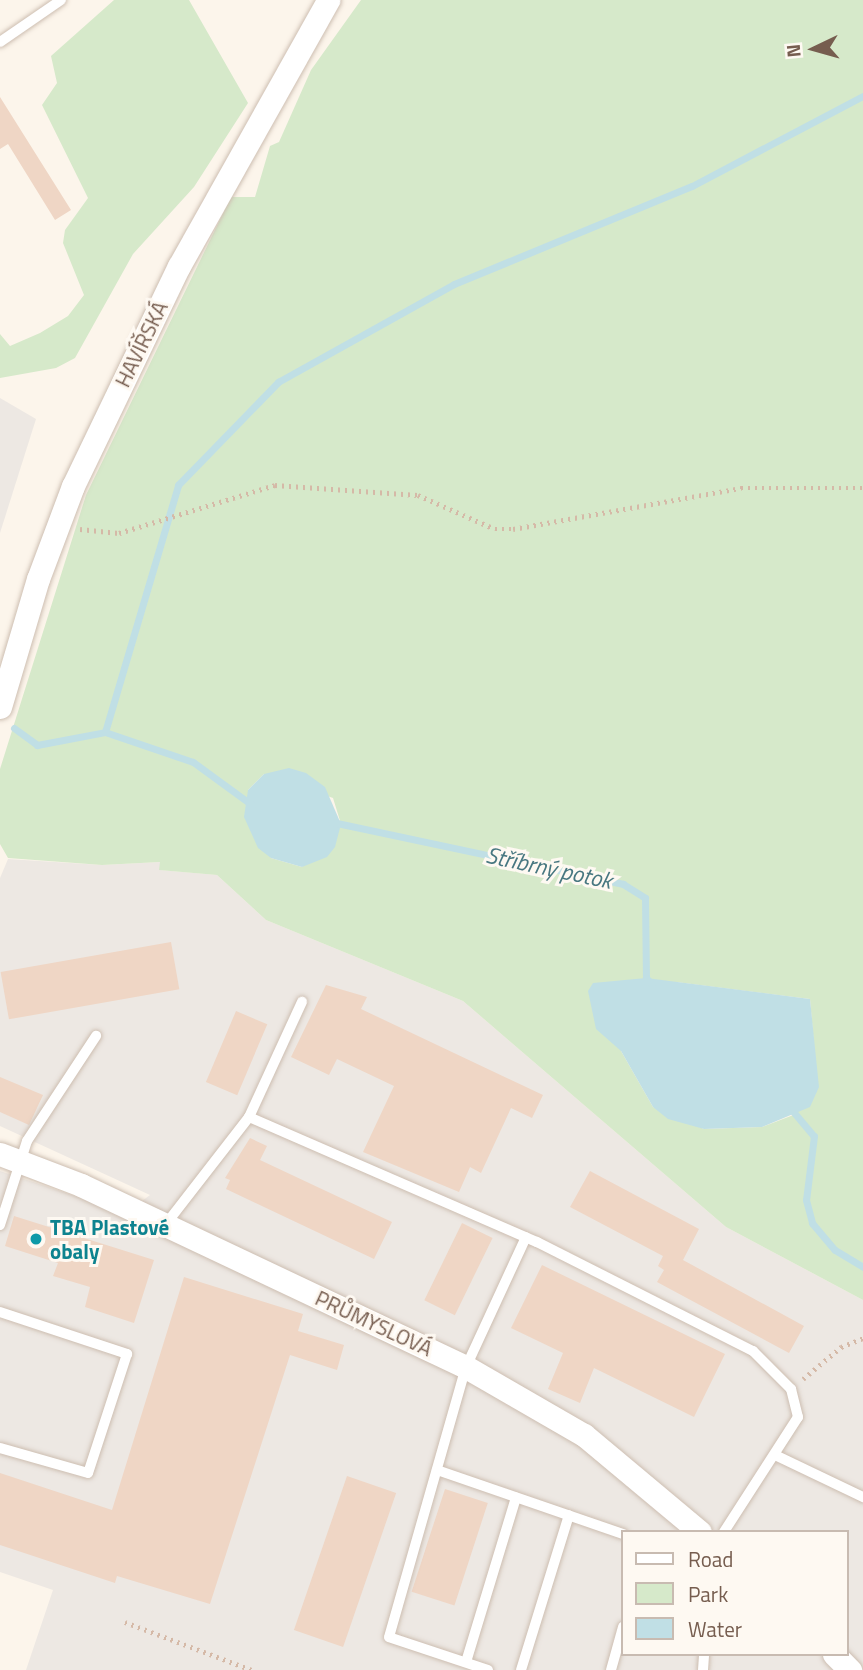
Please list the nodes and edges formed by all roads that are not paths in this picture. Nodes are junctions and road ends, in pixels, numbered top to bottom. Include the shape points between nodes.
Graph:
1 (61, 0) edge
2 (328, 0) edge
3 (0, 42) edge
4 (0, 707) edge
5 (302, 1002) dead end
6 (96, 1036) dead end
7 (249, 1117) junction
8 (0, 1145) edge
9 (10, 1157) edge
10 (0, 1224) edge
11 (166, 1224) junction
12 (526, 1237) junction
13 (0, 1312) edge
14 (466, 1367) junction
15 (0, 1448) edge
16 (775, 1455) junction
17 (437, 1469) junction
18 (861, 1493) edge
19 (516, 1497) junction
20 (569, 1515) junction
21 (698, 1530) edge
22 (725, 1530) edge
23 (622, 1534) edge
24 (622, 1631) edge
25 (836, 1656) edge
26 (466, 1662) junction
27 (488, 1670) edge
28 (521, 1670) edge
29 (611, 1670) edge
30 (850, 1670) edge

1 - 3 lane
2 - 4 street, HAVÍŘSKÁ via 179,266 58,526
5 - 7 lane
6 - 9 lane via 27,1141
7 - 11 lane
7 - 12 lane
8 - 9 street, PRŮMYSLOVÁ
9 - 10 lane
9 - 11 street, PRŮMYSLOVÁ
11 - 14 street, PRŮMYSLOVÁ
12 - 14 lane
12 - 16 lane via 753,1351 791,1389 797,1417
13 - 15 lane via 127,1354 88,1473
14 - 17 lane
14 - 21 street, PRŮMYSLOVÁ via 584,1436
16 - 18 lane
16 - 22 lane
17 - 19 lane
17 - 26 lane via 389,1637
19 - 20 lane
19 - 26 lane
20 - 23 lane
20 - 28 lane
24 - 29 lane
25 - 30 street
26 - 27 lane

